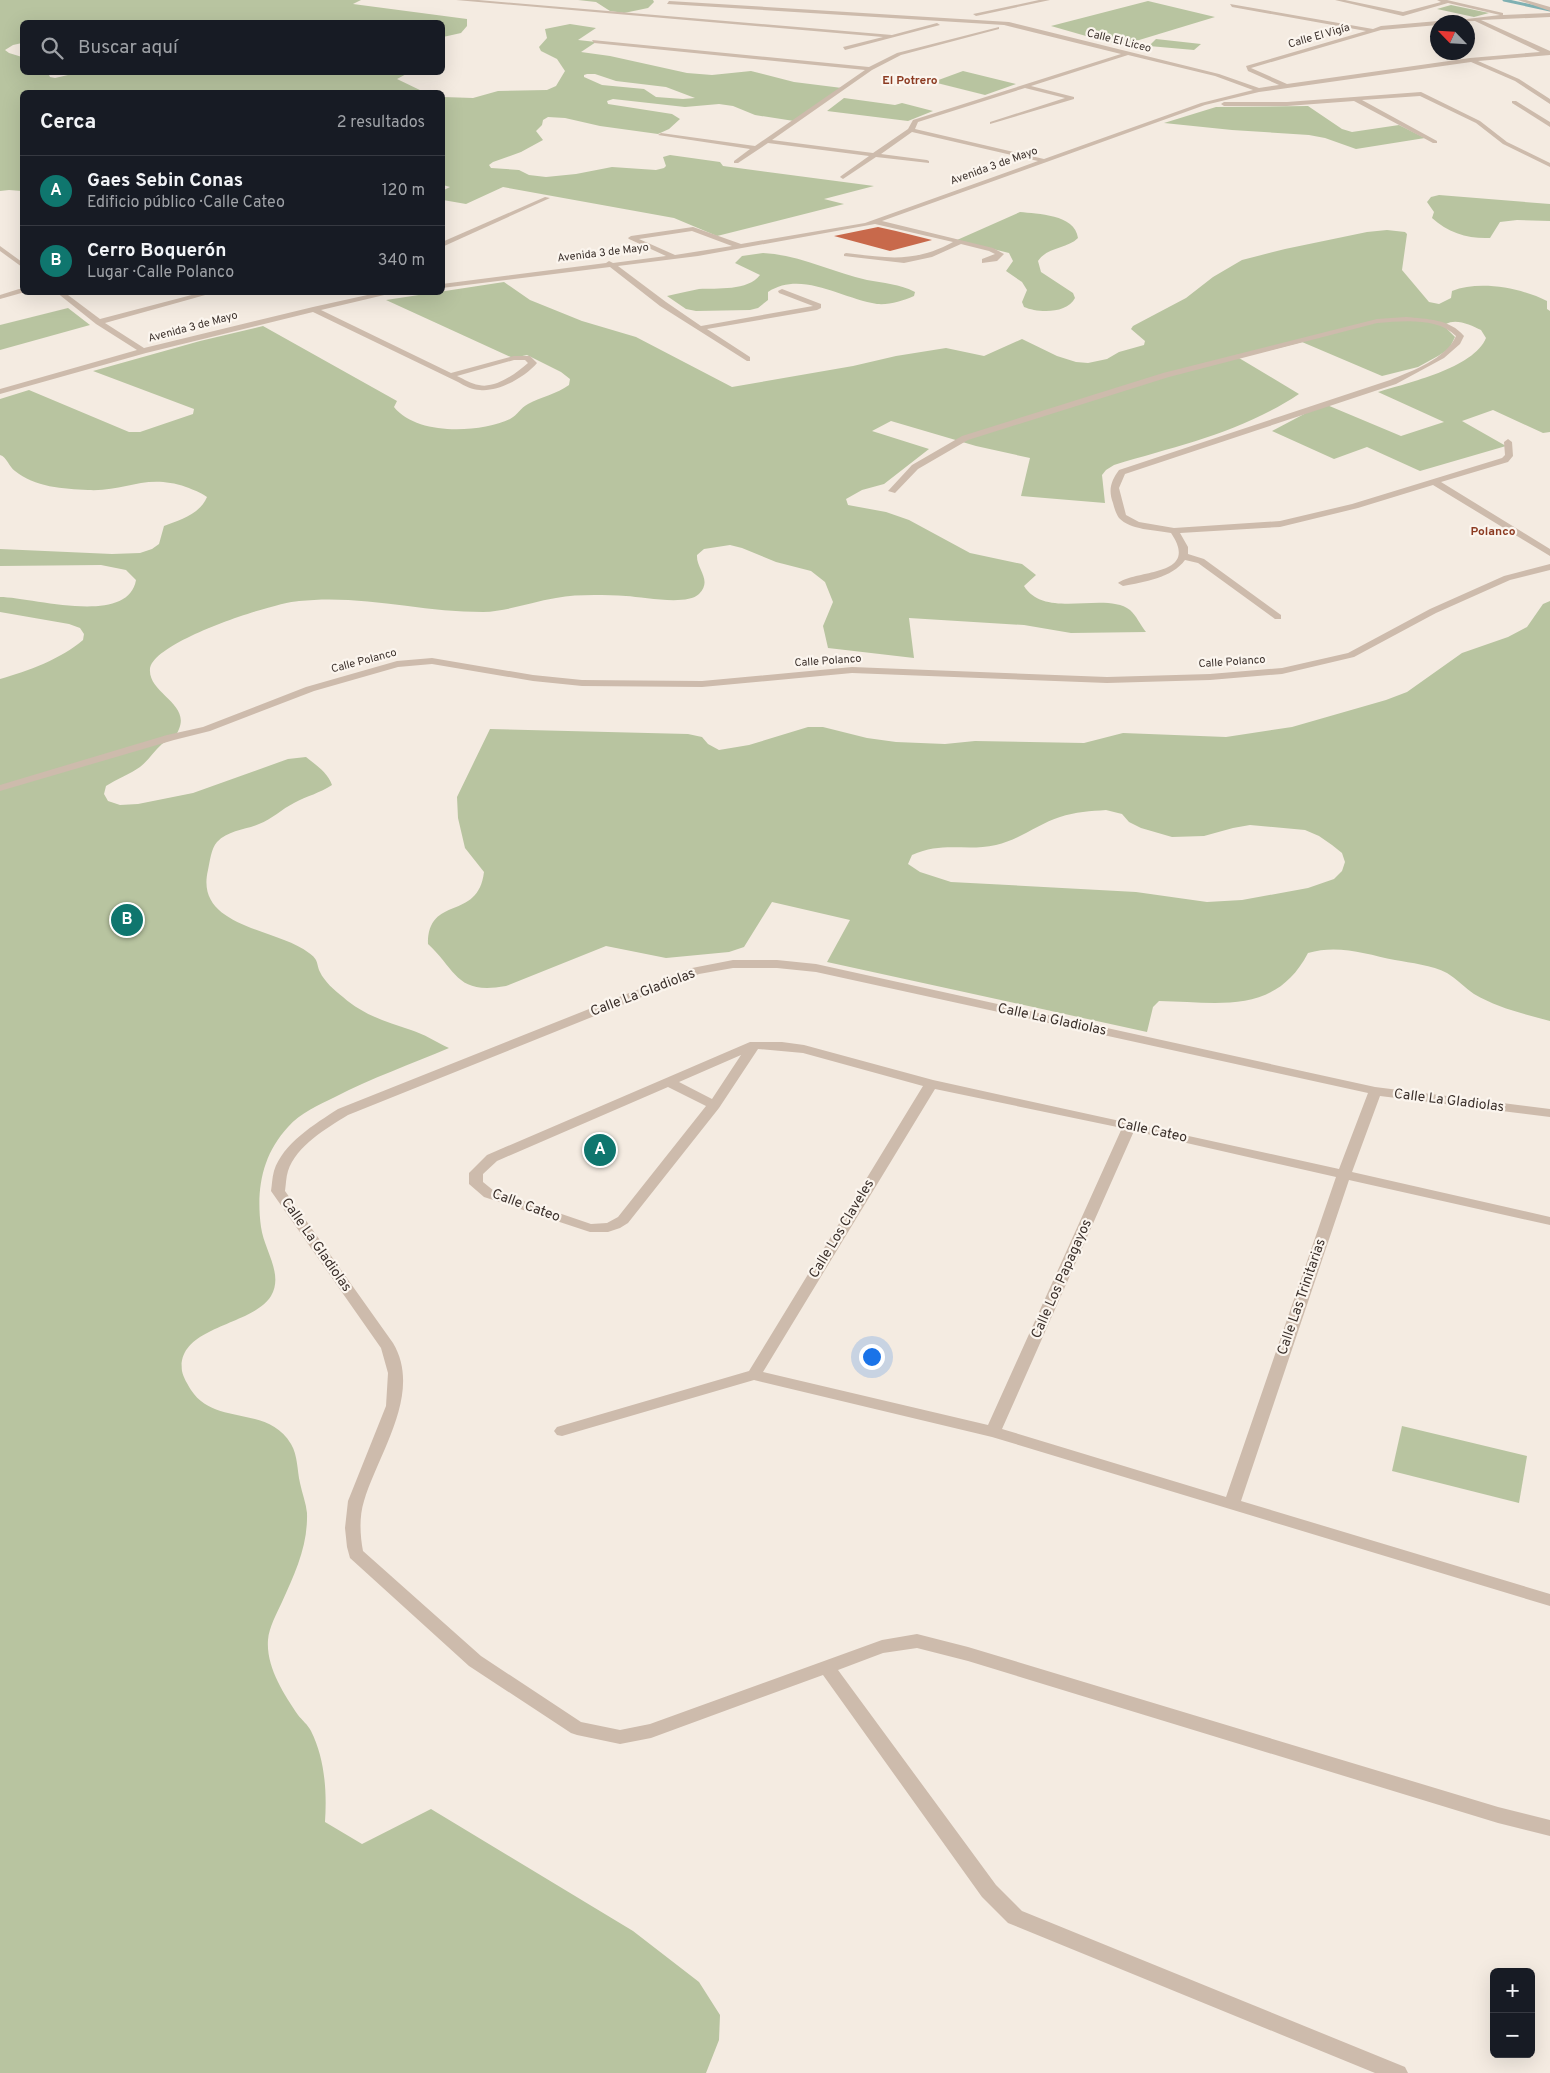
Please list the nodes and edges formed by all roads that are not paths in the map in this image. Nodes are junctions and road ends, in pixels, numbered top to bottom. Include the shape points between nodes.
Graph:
1 (459, 0) edge
2 (1047, 0) edge
3 (1338, 0) edge
4 (1439, 0) edge
5 (1521, 0) edge
6 (1447, 2) junction
7 (669, 3) dead end
8 (1232, 5) dead end
9 (1550, 9) edge
10 (1550, 15) edge
11 (1511, 16) junction
12 (1477, 20) joint
13 (949, 22) junction
14 (1009, 24) junction
15 (1430, 24) edge
16 (1374, 30) junction
17 (891, 36) junction
18 (594, 41) dead end
19 (845, 48) dead end
20 (1129, 53) junction
21 (1548, 53) edge
22 (1470, 60) joint
23 (1475, 60) edge
24 (870, 69) junction
25 (1024, 86) junction
26 (1286, 86) junction
27 (1259, 90) junction
28 (1355, 99) junction
29 (1514, 102) dead end
30 (1550, 102) edge
31 (1203, 104) junction
32 (1550, 115) edge
33 (1536, 116) junction
34 (992, 123) dead end
35 (1550, 125) edge
36 (911, 130) junction
37 (661, 135) dead end
38 (768, 141) junction
39 (1435, 142) dead end
40 (756, 148) junction
41 (874, 155) junction
42 (1043, 160) junction
43 (736, 162) dead end
44 (927, 162) dead end
45 (1550, 165) edge
46 (843, 177) dead end
47 (547, 198) dead end
48 (876, 222) junction
49 (959, 242) junction
50 (445, 244) edge
51 (742, 247) junction
52 (0, 248) edge
53 (846, 255) dead end
54 (674, 256) junction
55 (985, 261) dead end
56 (20, 263) edge
57 (609, 263) junction
58 (445, 278) edge
59 (454, 284) junction
60 (445, 286) edge
61 (782, 291) dead end
62 (20, 292) edge
63 (63, 295) edge
64 (202, 295) edge
65 (380, 295) edge
66 (0, 297) edge
67 (313, 310) junction
68 (99, 322) junction
69 (700, 328) junction
70 (143, 351) junction
71 (747, 359) dead end
72 (452, 376) junction
73 (0, 392) edge
74 (1508, 442) dead end
75 (1434, 482) junction
76 (892, 491) dead end
77 (1174, 531) junction
78 (1550, 553) edge
79 (1183, 556) junction
80 (1550, 566) edge
81 (1123, 583) dead end
82 (1278, 616) dead end
83 (0, 788) edge
84 (754, 1045) junction
85 (669, 1082) junction
86 (931, 1084) junction
87 (1375, 1091) junction
88 (714, 1105) junction
89 (1550, 1114) edge
90 (1130, 1126) junction
91 (1344, 1174) junction
92 (1550, 1221) edge
93 (754, 1374) junction
94 (562, 1431) dead end
95 (993, 1432) junction
96 (1232, 1503) junction
97 (1550, 1600) edge
98 (827, 1668) junction
99 (1550, 1828) edge
100 (1398, 2073) edge

1 - 17 street
2 - 14 street, Calle El Liceo via 976,14 986,20
3 - 6 street via 1403,14
4 - 6 street
5 - 9 street
6 - 11 street
7 - 13 street
8 - 16 street
10 - 11 street
11 - 12 street
12 - 21 street
13 - 14 street
13 - 17 street
14 - 20 street, Calle El Liceo
14 - 24 street via 899,54
15 - 16 street, Calle El Vigía
16 - 26 street, Calle El Vigía via 1248,67
17 - 19 street
18 - 24 street
20 - 25 street
20 - 27 street, Calle El Liceo via 1217,75
21 - 23 street, Avenida 3 de Mayo
22 - 26 street, Avenida 3 de Mayo
22 - 30 street via 1517,80
24 - 38 street
25 - 34 street via 1072,98
25 - 36 street via 916,121
26 - 27 street, Avenida 3 de Mayo
27 - 31 street, Avenida 3 de Mayo
28 - 31 street via 1287,104
28 - 39 street
28 - 45 street via 1421,94 1478,122 1505,143
29 - 33 street
31 - 42 street, Avenida 3 de Mayo
32 - 33 street
33 - 35 street
36 - 41 street
36 - 42 street
37 - 40 street
38 - 40 street
38 - 41 street
40 - 43 street
41 - 44 street
41 - 46 street
42 - 48 street, Avenida 3 de Mayo
47 - 50 street
48 - 49 street
48 - 51 street, Avenida 3 de Mayo
49 - 53 street via 924,259 890,261
49 - 55 street via 1000,254
51 - 54 street, Avenida 3 de Mayo
51 - 54 street via 693,229 631,238
52 - 56 street
54 - 57 street, Avenida 3 de Mayo
57 - 59 street, Avenida 3 de Mayo
57 - 69 street
58 - 59 street
59 - 60 street, Avenida 3 de Mayo
61 - 69 street via 818,308
62 - 66 street
63 - 68 street
64 - 68 street
65 - 67 street, Avenida 3 de Mayo
67 - 70 street, Avenida 3 de Mayo
67 - 72 street
68 - 70 street
69 - 71 street
70 - 73 street, Avenida 3 de Mayo
72 - 72 street via 514,358 527,358 533,363 516,376 485,388
74 - 75 street via 1509,456 1505,460
75 - 77 street via 1280,524
75 - 78 street
76 - 77 street via 915,467 965,438 1166,375 1377,321 1406,318 1428,321 1451,327 1460,336 1453,348 1443,355 1393,382 1122,472 1113,490 1122,516 1136,524
77 - 79 street via 1184,548
79 - 81 street via 1172,568
79 - 82 street via 1201,561
80 - 83 street, Calle Polanco via 1507,578 1433,611 1351,655 1282,671 1107,680 852,670 702,684 592,683 551,681 432,660 415,661 310,689 206,729
84 - 85 street, Calle Cateo
84 - 86 street, Calle Cateo via 804,1049
84 - 88 street, Calle Cateo
85 - 88 street
85 - 88 street, Calle Cateo via 492,1158 476,1172 476,1184 489,1194 590,1228 606,1230 623,1220
86 - 90 street, Calle Cateo
86 - 93 street, Calle Los Claveles
87 - 89 street, Calle La Gladiolas
87 - 91 street, Calle Las Trinitarias
87 - 98 street, Calle La Gladiolas via 816,968 733,964 696,971 343,1112 319,1128 294,1152 282,1169 278,1192 388,1347 396,1373 394,1406 352,1517 356,1554 475,1661 577,1728 620,1737 651,1731
90 - 91 street, Calle Cateo
90 - 95 street, Calle Los Papagayos
91 - 92 street, Calle Cateo
91 - 96 street, Calle Las Trinitarias
93 - 94 street
93 - 95 street
95 - 96 street
96 - 97 street
98 - 99 street via 882,1647 917,1641 939,1645
98 - 100 street via 989,1891 1015,1917

